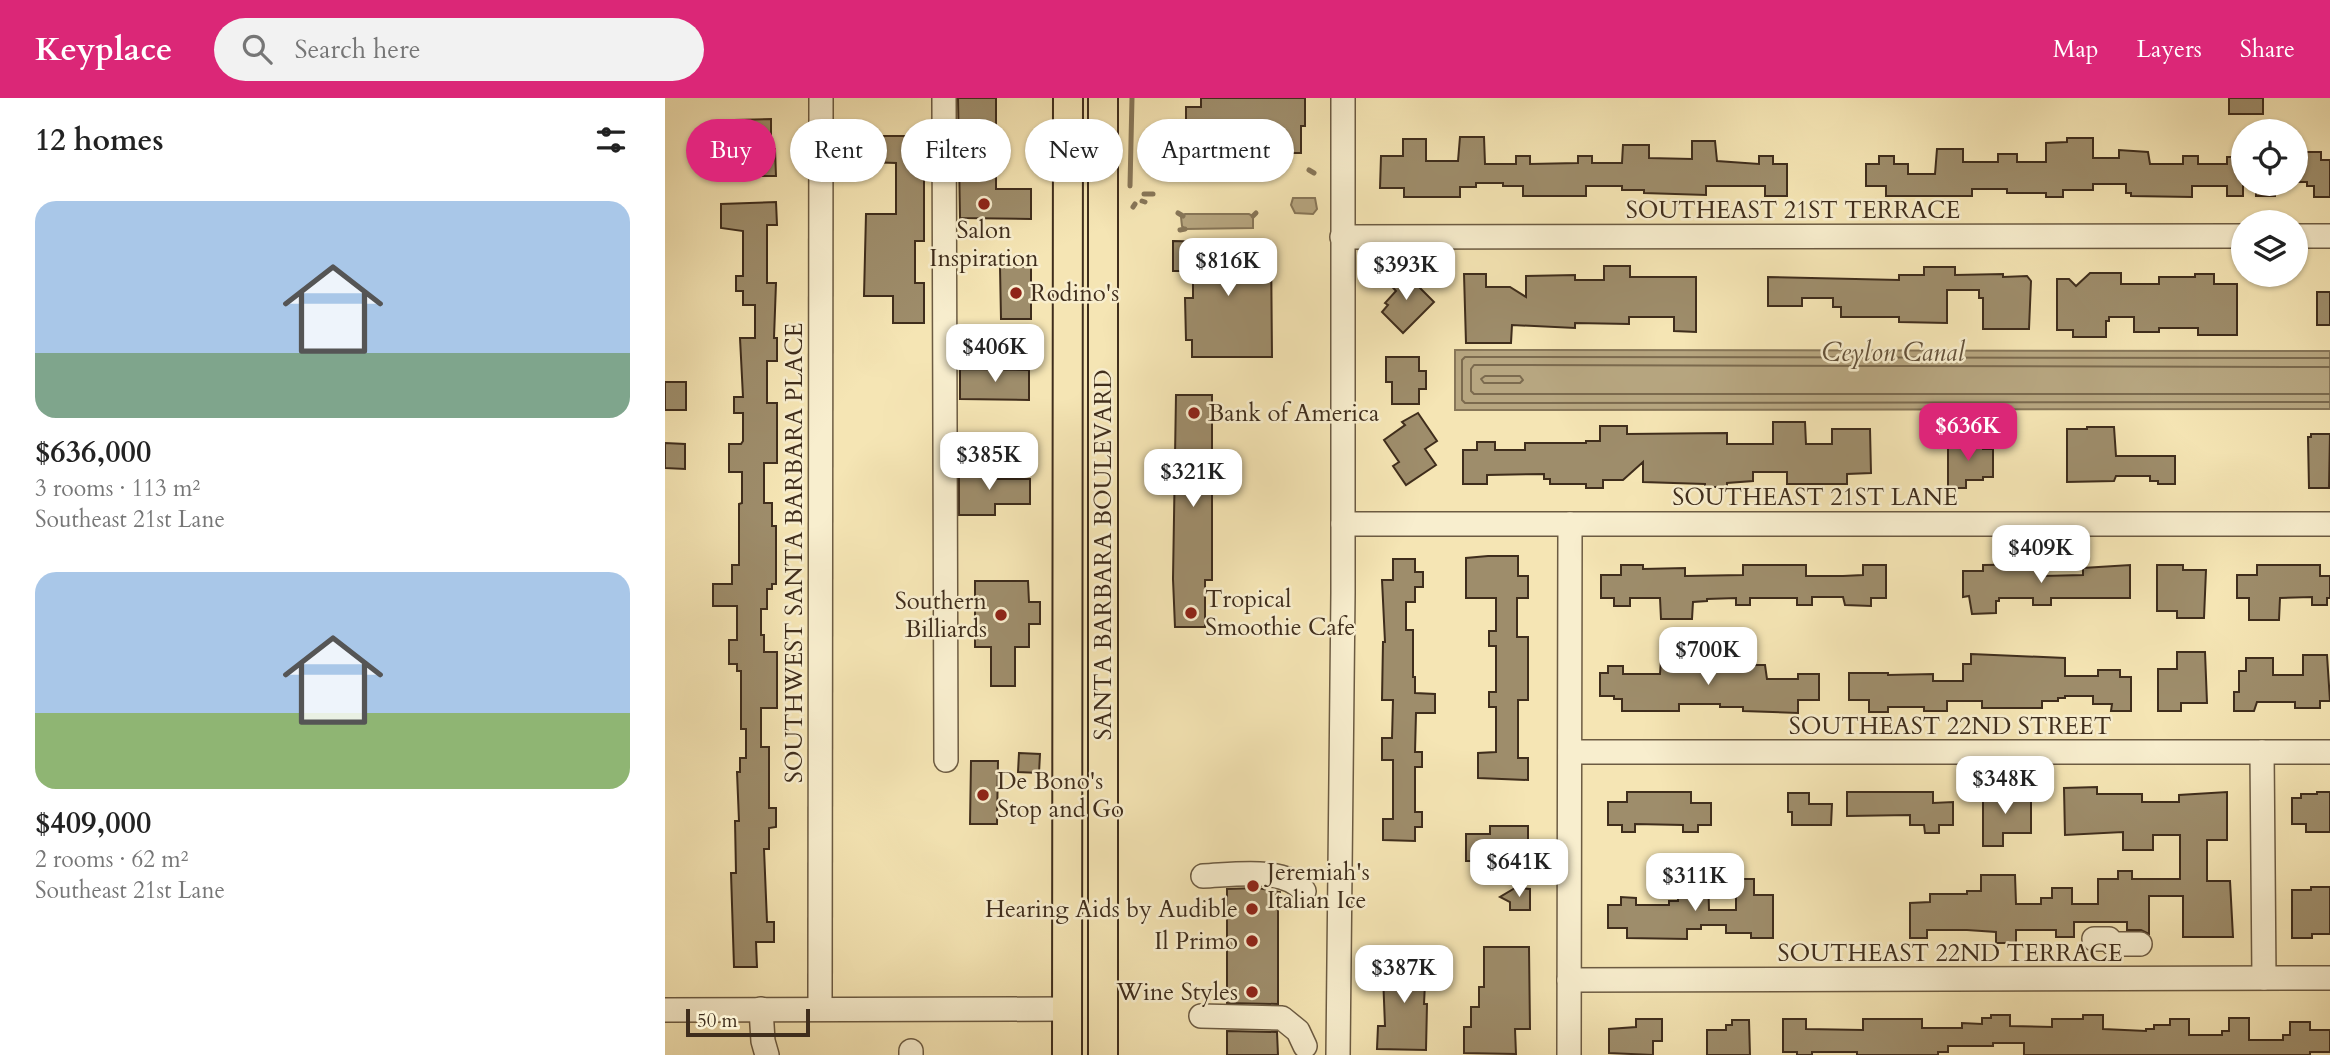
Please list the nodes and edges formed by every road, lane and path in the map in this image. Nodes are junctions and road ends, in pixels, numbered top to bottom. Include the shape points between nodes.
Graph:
1 (821, 98) edge
2 (944, 98) edge
3 (1068, 98) edge
4 (1103, 98) edge
5 (1343, 98) edge
6 (2231, 236) edge
7 (2308, 236) edge
8 (2330, 236) edge
9 (1342, 237) junction
10 (1343, 524) junction
11 (1570, 524) junction
12 (2330, 524) edge
13 (1570, 752) junction
14 (2262, 752) junction
15 (2330, 752) edge
16 (946, 760) dead end
17 (1203, 876) dead end
18 (1304, 891) dead end
19 (2094, 939) dead end
20 (2140, 944) dead end
21 (2264, 978) junction
22 (2330, 978) edge
23 (1569, 980) junction
24 (761, 1009) junction
25 (820, 1009) junction
26 (1067, 1009) junction
27 (665, 1010) edge
28 (1201, 1016) dead end
29 (1305, 1046) dead end
30 (767, 1055) edge
31 (1067, 1055) edge
32 (1103, 1055) edge
33 (1338, 1055) edge
34 (1569, 1055) edge

1 - 25 street, SOUTHWEST SANTA BARBARA PLACE
2 - 16 street
3 - 26 main road, SANTA BARBARA BOULEVARD
4 - 32 main road, SANTA BARBARA BOULEVARD
5 - 9 street
6 - 9 street, SOUTHEAST 21ST TERRACE
7 - 8 street
9 - 10 street
10 - 11 street, SOUTHEAST 21ST LANE
10 - 33 street
11 - 12 street, SOUTHEAST 21ST LANE
11 - 13 street
13 - 14 street, SOUTHEAST 22ND STREET
13 - 23 street
14 - 15 street, SOUTHEAST 22ND STREET
14 - 21 street
17 - 18 street via 1276,875 1295,881
19 - 20 street
21 - 22 street, SOUTHEAST 22ND TERRACE
21 - 23 street, SOUTHEAST 22ND TERRACE
23 - 34 street
24 - 25 street
24 - 27 street
24 - 30 street
25 - 26 street
26 - 31 main road, SANTA BARBARA BOULEVARD
28 - 29 street via 1282,1018 1298,1031

